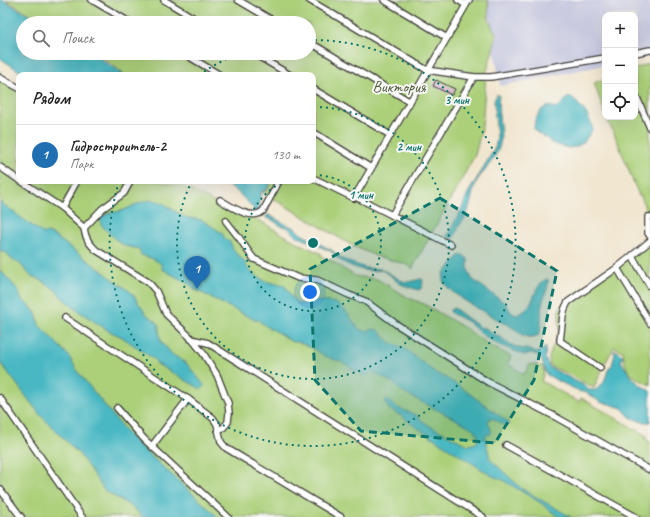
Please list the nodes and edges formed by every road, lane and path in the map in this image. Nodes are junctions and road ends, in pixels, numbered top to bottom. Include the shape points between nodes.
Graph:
1 (92, 0) edge
2 (164, 0) edge
3 (238, 0) edge
4 (309, 0) edge
5 (384, 0) edge
6 (458, 0) edge
7 (467, 2) edge
8 (119, 16) edge
9 (190, 16) edge
10 (265, 16) edge
11 (446, 38) junction
12 (316, 46) edge
13 (650, 50) edge
14 (638, 52) edge
15 (602, 58) edge
16 (195, 60) edge
17 (265, 60) edge
18 (427, 70) junction
19 (215, 72) edge
20 (285, 72) edge
21 (474, 77) junction
22 (0, 78) edge
23 (16, 86) edge
24 (316, 91) edge
25 (638, 100) edge
26 (409, 101) junction
27 (650, 128) edge
28 (316, 134) edge
29 (390, 135) junction
30 (0, 167) edge
31 (371, 168) junction
32 (16, 177) edge
33 (316, 179) edge
34 (26, 184) edge
35 (75, 184) edge
36 (129, 184) dead end
37 (277, 184) edge
38 (354, 196) junction
39 (220, 200) dead end
40 (62, 208) junction
41 (392, 215) junction
42 (650, 217) edge
43 (226, 221) dead end
44 (84, 228) junction
45 (650, 236) edge
46 (650, 242) edge
47 (451, 245) dead end
48 (632, 256) junction
49 (617, 268) junction
50 (650, 286) edge
51 (65, 318) dead end
52 (650, 323) edge
53 (191, 338) junction
54 (600, 368) dead end
55 (0, 398) edge
56 (188, 399) junction
57 (117, 408) dead end
58 (218, 430) junction
59 (506, 445) dead end
60 (152, 446) junction
61 (650, 470) edge
62 (0, 489) edge
63 (21, 517) edge
64 (82, 517) edge
65 (228, 517) edge
66 (341, 517) edge
67 (483, 517) edge
68 (636, 517) edge

1 - 8 street
2 - 9 street
3 - 10 street
4 - 18 street
5 - 11 street
6 - 7 street
7 - 11 street
11 - 18 street
12 - 26 street
13 - 14 street
15 - 21 street via 491,77
16 - 19 street
17 - 20 street
18 - 21 street
18 - 26 street
21 - 41 street
22 - 23 street
24 - 29 street
25 - 27 street
26 - 29 street
28 - 31 street
29 - 31 street
30 - 32 street
31 - 38 street
33 - 38 street
34 - 40 street
35 - 40 street
36 - 44 street via 124,193 102,209
37 - 39 street via 260,214 253,215 235,209
38 - 41 street
40 - 44 street
41 - 47 street
42 - 45 street
43 - 61 street via 254,259 298,278 317,280 365,301 396,324 488,382
44 - 53 street via 85,236 96,250 148,282 156,291 166,314
46 - 48 street
48 - 49 street
48 - 50 street
49 - 52 street
49 - 54 street via 568,302 563,315 560,341
51 - 56 street
53 - 58 street via 217,375 228,403 228,422
53 - 67 street via 208,343
55 - 64 street
56 - 58 street via 213,418
56 - 60 street
57 - 60 street
58 - 66 street via 221,442 226,448
59 - 68 street
60 - 65 street
62 - 63 street

